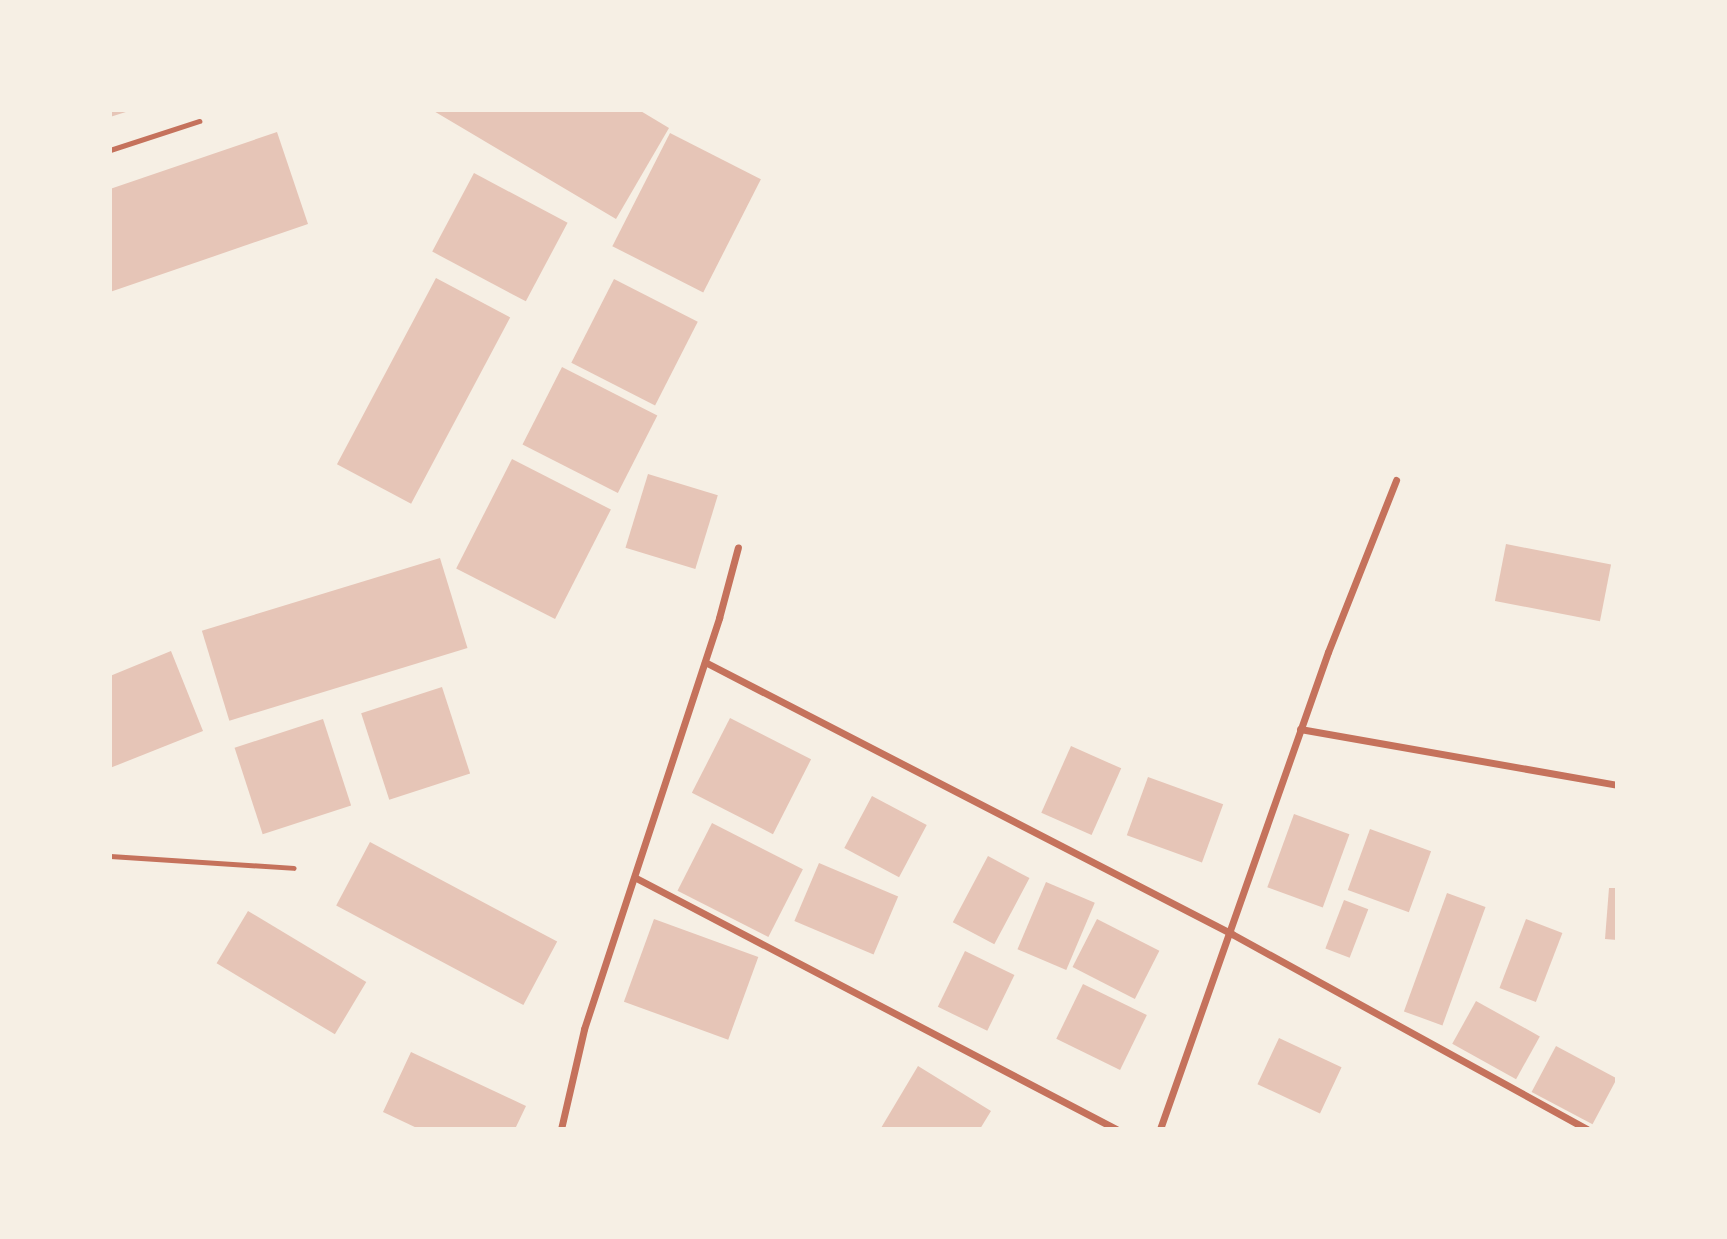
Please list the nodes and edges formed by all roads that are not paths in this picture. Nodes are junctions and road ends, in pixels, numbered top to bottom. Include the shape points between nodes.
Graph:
1 (198, 121) dead end
2 (110, 150) edge
3 (1396, 481) dead end
4 (738, 547) dead end
5 (705, 662) junction
6 (1300, 729) junction
7 (1617, 785) edge
8 (110, 856) edge
9 (294, 868) dead end
10 (636, 878) junction
11 (1232, 934) junction
12 (561, 1129) edge
13 (1116, 1129) edge
14 (1160, 1129) edge
15 (1587, 1129) edge

1 - 2 lane
3 - 6 street
4 - 5 street
5 - 10 street
5 - 11 street
6 - 7 street
6 - 11 street
8 - 9 lane
10 - 12 street via 584,1029
10 - 13 street
11 - 14 street
11 - 15 street

